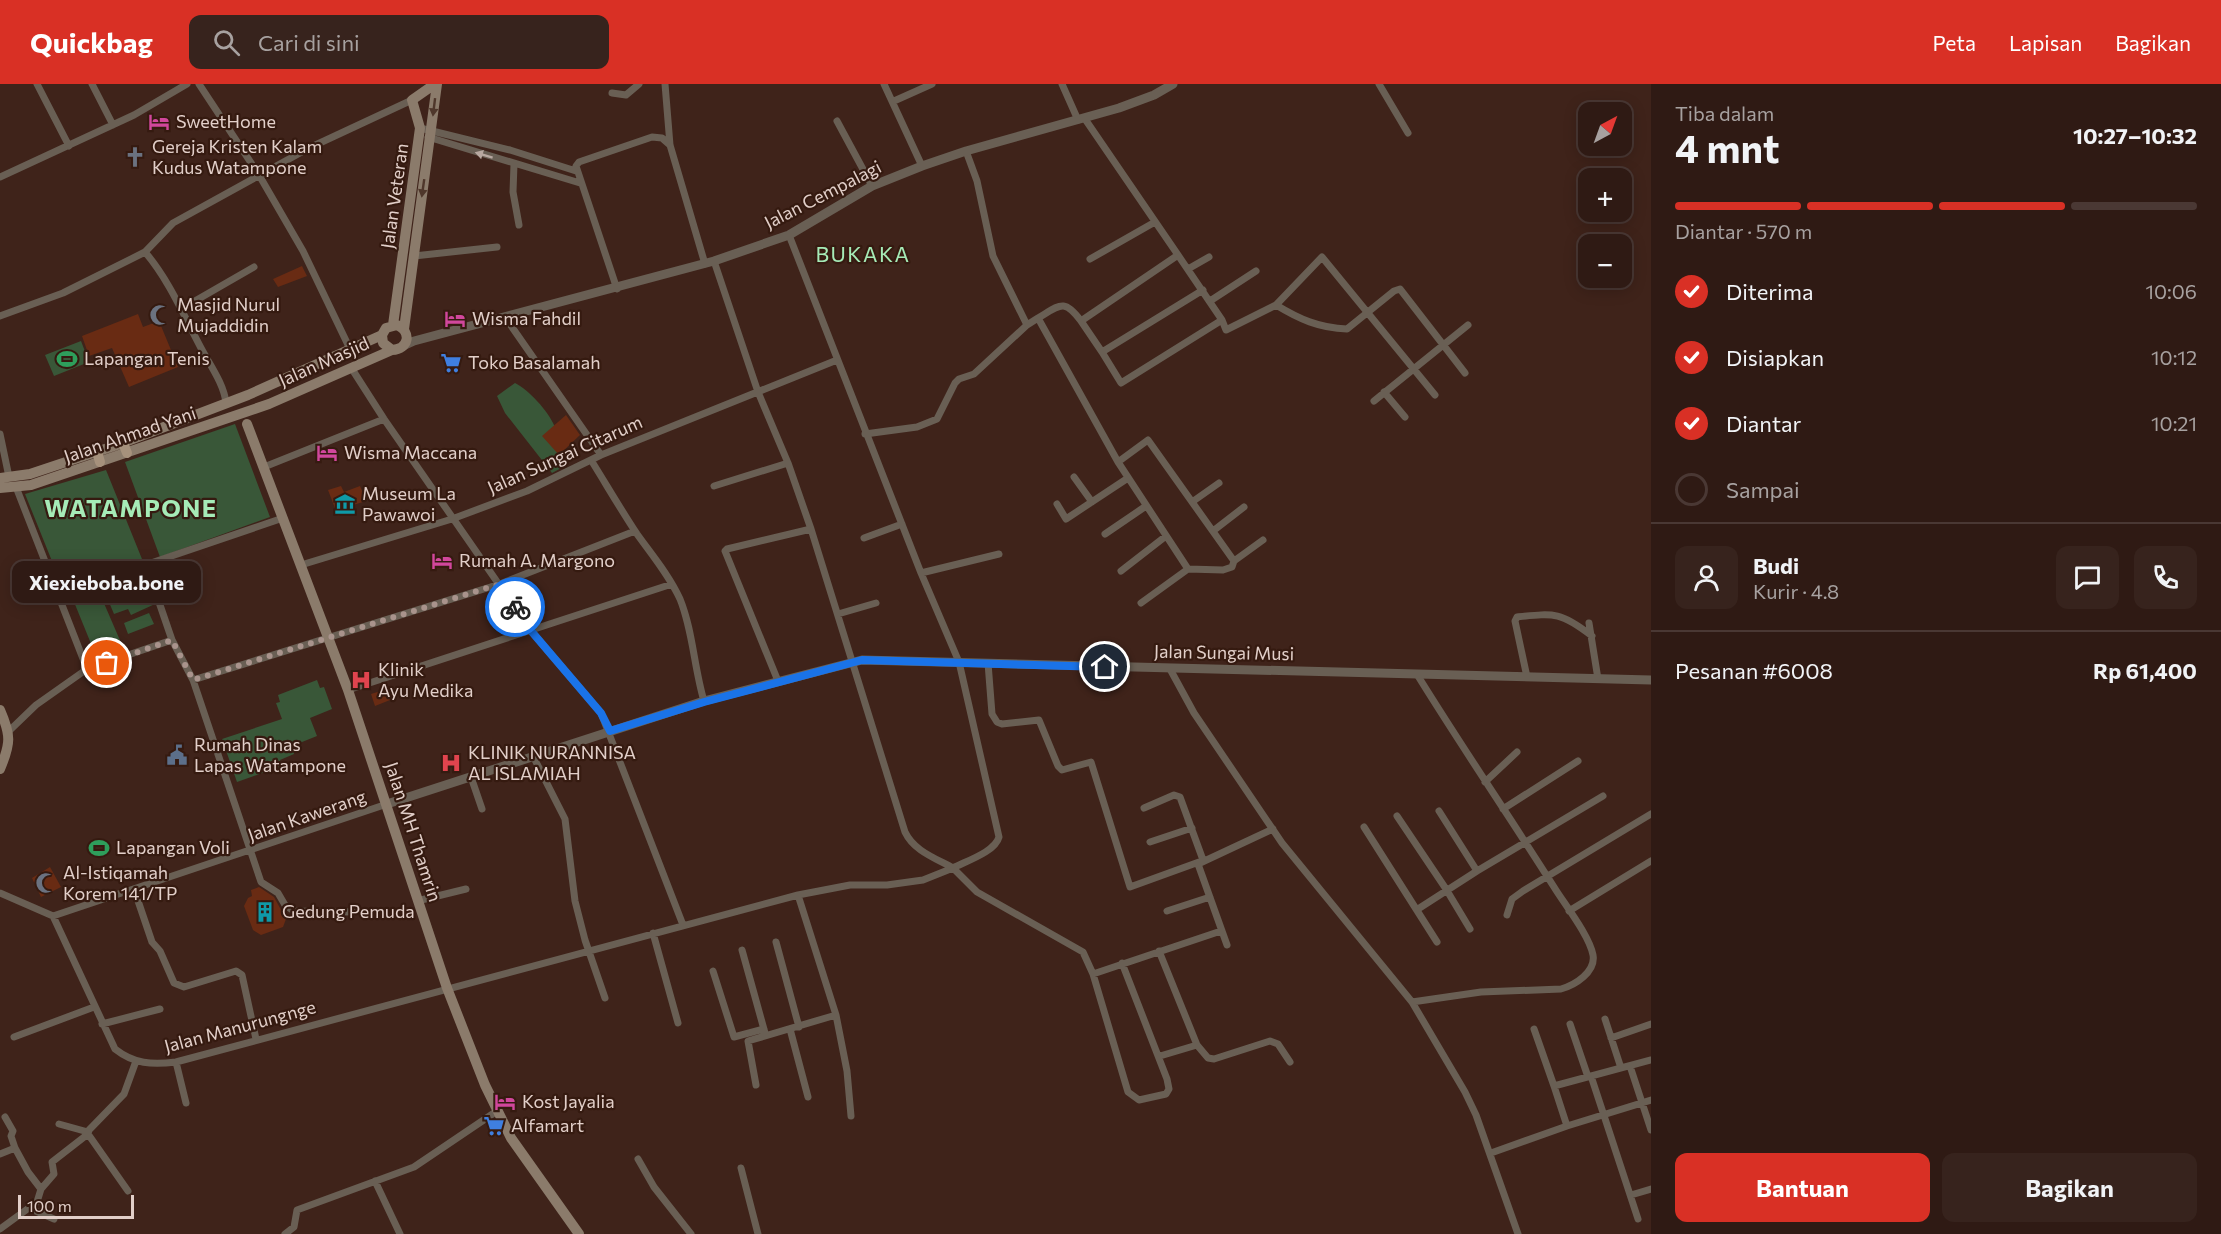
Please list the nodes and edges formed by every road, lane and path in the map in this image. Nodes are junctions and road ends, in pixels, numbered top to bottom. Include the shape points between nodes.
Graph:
1 (37, 84) edge
2 (92, 84) edge
3 (187, 84) edge
4 (199, 84) edge
5 (436, 84) edge
6 (639, 84) edge
7 (665, 84) edge
8 (884, 84) edge
9 (932, 84) edge
10 (1062, 84) edge
11 (1173, 84) edge
12 (1379, 84) edge
13 (612, 93) dead end
14 (412, 100) junction
15 (894, 101) junction
16 (1082, 119) junction
17 (837, 122) dead end
18 (113, 125) junction
19 (425, 133) junction
20 (1408, 133) dead end
21 (670, 145) junction
22 (69, 146) junction
23 (966, 151) junction
24 (514, 165) junction
25 (922, 166) junction
26 (576, 171) junction
27 (259, 175) junction
28 (0, 177) edge
29 (580, 183) junction
30 (872, 186) junction
31 (1155, 222) junction
32 (519, 225) dead end
33 (789, 235) junction
34 (497, 248) dead end
35 (145, 252) junction
36 (1178, 255) junction
37 (414, 256) junction
38 (1209, 257) dead end
39 (1090, 259) dead end
40 (709, 263) junction
41 (254, 267) dead end
42 (1188, 269) junction
43 (1256, 271) dead end
44 (617, 289) junction
45 (1203, 290) junction
46 (1210, 301) junction
47 (403, 303) junction
48 (1276, 305) junction
49 (181, 309) junction
50 (1369, 312) junction
51 (0, 316) edge
52 (505, 317) junction
53 (1038, 318) junction
54 (1222, 320) junction
55 (1081, 321) junction
56 (1027, 325) junction
57 (1468, 325) dead end
58 (382, 335) junction
59 (402, 338) junction
60 (1443, 344) junction
61 (350, 349) junction
62 (1102, 352) junction
63 (837, 360) junction
64 (1414, 368) junction
65 (352, 369) junction
66 (1465, 373) dead end
67 (260, 390) joint
68 (758, 392) junction
69 (1384, 392) junction
70 (248, 395) junction
71 (1435, 395) dead end
72 (226, 398) junction
73 (1374, 401) dead end
74 (269, 404) joint
75 (256, 409) junction
76 (234, 417) junction
77 (1405, 417) dead end
78 (384, 419) junction
79 (247, 424) junction
80 (0, 434) edge
81 (865, 434) junction
82 (125, 448) junction
83 (601, 455) junction
84 (98, 457) junction
85 (591, 460) junction
86 (1118, 462) junction
87 (788, 463) junction
88 (264, 467) junction
89 (5, 477) edge
90 (1074, 477) dead end
91 (1128, 478) junction
92 (1220, 483) dead end
93 (714, 486) dead end
94 (16, 487) junction
95 (0, 488) edge
96 (1092, 502) junction
97 (1192, 502) junction
98 (1057, 504) dead end
99 (1146, 506) junction
100 (1244, 507) dead end
101 (284, 518) junction
102 (452, 519) junction
103 (902, 524) junction
104 (811, 529) junction
105 (635, 531) junction
106 (1213, 531) junction
107 (1106, 534) dead end
108 (1166, 536) junction
109 (864, 538) dead end
110 (1263, 540) dead end
111 (999, 554) dead end
112 (1234, 561) junction
113 (301, 565) junction
114 (1188, 569) junction
115 (1121, 571) dead end
116 (921, 573) junction
117 (500, 584) junction
118 (672, 584) junction
119 (876, 603) dead end
120 (1142, 603) dead end
121 (838, 614) junction
122 (1589, 623) dead end
123 (532, 632) junction
124 (1592, 636) junction
125 (328, 637) junction
126 (172, 640) junction
127 (854, 661) junction
128 (959, 662) junction
129 (988, 663) junction
130 (87, 669) junction
131 (1170, 669) junction
132 (1418, 676) junction
133 (1527, 677) junction
134 (1598, 679) junction
135 (193, 680) junction
136 (1651, 680) edge
137 (778, 681) junction
138 (348, 690) junction
139 (704, 702) junction
140 (0, 710) edge
141 (9, 731) junction
142 (610, 731) junction
143 (1517, 752) dead end
144 (533, 756) junction
145 (1578, 761) dead end
146 (0, 769) edge
147 (471, 777) junction
148 (1485, 782) junction
149 (1603, 796) dead end
150 (387, 804) junction
151 (1144, 808) dead end
152 (482, 809) dead end
153 (1503, 809) junction
154 (1439, 811) dead end
155 (1651, 814) edge
156 (1397, 816) dead end
157 (1364, 827) dead end
158 (1192, 828) junction
159 (1273, 829) junction
160 (1150, 842) dead end
161 (1525, 843) junction
162 (251, 851) junction
163 (1201, 861) junction
164 (1651, 861) edge
165 (952, 868) junction
166 (1477, 871) junction
167 (1548, 878) junction
168 (134, 889) junction
169 (466, 889) dead end
170 (1446, 889) junction
171 (0, 893) edge
172 (798, 895) junction
173 (1210, 897) junction
174 (417, 901) junction
175 (1418, 909) junction
176 (1167, 911) dead end
177 (1569, 911) junction
178 (353, 912) dead end
179 (1507, 915) dead end
180 (53, 916) junction
181 (683, 925) junction
182 (1470, 929) dead end
183 (1221, 931) junction
184 (653, 933) junction
185 (776, 942) dead end
186 (1437, 942) dead end
187 (1227, 945) dead end
188 (590, 950) junction
189 (742, 950) dead end
190 (1159, 951) junction
191 (1122, 963) junction
192 (713, 971) dead end
193 (1093, 974) junction
194 (447, 988) junction
195 (605, 998) dead end
196 (1414, 1005) junction
197 (94, 1007) junction
198 (160, 1009) dead end
199 (836, 1016) junction
200 (1605, 1019) dead end
201 (678, 1023) dead end
202 (102, 1024) junction
203 (1570, 1024) dead end
204 (1651, 1024) edge
205 (800, 1027) junction
206 (790, 1029) junction
207 (1534, 1029) dead end
208 (765, 1032) junction
209 (14, 1037) dead end
210 (1611, 1038) junction
211 (256, 1039) junction
212 (1197, 1046) junction
213 (1160, 1056) junction
214 (1651, 1060) edge
215 (136, 1061) junction
216 (176, 1062) junction
217 (1290, 1062) dead end
218 (1630, 1066) junction
219 (1621, 1068) junction
220 (1589, 1076) junction
221 (756, 1085) dead end
222 (1554, 1086) junction
223 (808, 1097) dead end
224 (1651, 1100) edge
225 (186, 1103) dead end
226 (1641, 1103) junction
227 (497, 1111) junction
228 (1603, 1115) junction
229 (851, 1116) dead end
230 (5, 1117) dead end
231 (59, 1124) dead end
232 (1567, 1126) junction
233 (1651, 1130) edge
234 (88, 1133) junction
235 (15, 1148) junction
236 (1491, 1153) junction
237 (0, 1154) edge
238 (638, 1159) dead end
239 (741, 1168) dead end
240 (375, 1181) junction
241 (1651, 1188) edge
242 (41, 1189) junction
243 (128, 1191) dead end
244 (1631, 1195) junction
245 (29, 1208) junction
246 (54, 1219) dead end
247 (1638, 1219) dead end
248 (0, 1229) edge
249 (285, 1234) edge
250 (400, 1234) edge
251 (579, 1234) edge
252 (691, 1234) edge
253 (758, 1234) edge
254 (1518, 1234) edge

1 - 22 street
2 - 18 street
3 - 18 street
4 - 27 street
5 - 14 main road, Jalan Veteran
5 -> 19 main road, Jalan Veteran
6 - 13 street via 626,95
7 - 21 street
8 - 15 street
9 - 15 street
10 - 16 street
11 - 16 street, Jalan Cempalagi via 1154,95
12 - 20 street
14 - 19 main road, Jalan Veteran
14 - 27 street
15 - 25 street
16 - 23 street, Jalan Cempalagi
16 - 31 street
17 - 30 street
18 - 22 street
24 -> 19 street
19 - 26 street via 510,150
19 -> 37 main road, Jalan Veteran
19 - 47 main road, Jalan Veteran
21 - 26 street via 663,138 652,138 579,162
21 - 40 street
22 - 28 street
23 - 25 street, Jalan Cempalagi
23 - 56 street via 977,181 993,256
24 - 29 street
24 - 32 street via 513,192
25 - 30 street, Jalan Cempalagi
26 - 29 street
27 - 35 street via 172,223
27 - 61 street via 303,251
29 - 44 street
30 - 33 street, Jalan Cempalagi
31 - 36 street
31 - 39 street
33 - 40 street, Jalan Cempalagi
33 - 63 street
34 - 37 street
35 - 49 street
35 - 51 street via 63,293
36 - 42 street
36 - 55 street
37 - 47 main road, Jalan Veteran
38 - 42 street
40 - 44 street, Jalan Cempalagi
40 - 68 street
41 - 49 street
42 - 45 street
43 - 46 street
44 - 52 street, Jalan Cempalagi
45 - 46 street
45 - 62 street
46 - 54 street
47 - 59 main road, Jalan Veteran
48 - 50 street via 1301,320 1327,328 1347,329
48 - 50 street via 1322,257
48 - 54 street via 1226,330
49 - 72 street
50 - 60 street via 1400,290
50 - 64 street
52 - 59 street, Jalan Cempalagi
52 - 83 street
53 - 55 street via 1065,305
53 - 56 street
53 - 86 street
54 - 62 street via 1121,383
55 - 62 street
56 - 81 street via 974,374 955,383 937,419 917,427
57 - 60 street
58 - 59 main road, Jalan Masjid via 386,328
58 - 59 main road via 383,343
58 - 61 main road, Jalan Masjid
59 - 65 main road, Jalan Masjid
60 - 64 street
60 - 66 street
61 - 67 main road, Jalan Masjid
63 - 68 street, Jalan Sungai Citarum
63 - 81 street
64 - 69 street
64 - 71 street
65 - 74 main road, Jalan Masjid
65 - 78 street
67 - 70 main road, Jalan Ahmad Yani
68 - 83 street, Jalan Sungai Citarum
68 - 87 street
69 - 73 street
69 - 77 street
70 - 72 main road, Jalan Ahmad Yani
70 - 75 main road
72 - 76 main road
72 - 82 main road, Jalan Ahmad Yani
74 - 75 main road, Jalan Ahmad Yani
75 - 76 main road, Jalan Ahmad Yani
75 - 79 main road
76 - 79 main road
76 - 82 main road, Jalan Ahmad Yani
78 - 88 street
78 - 102 street
79 - 88 main road, Jalan MH Thamrin
80 - 89 street
81 - 103 street
82 - 84 main road, Jalan Ahmad Yani
83 - 85 street, Jalan Sungai Citarum
84 - 89 main road, Jalan Ahmad Yani
84 - 94 main road, Jalan Ahmad Yani via 31,485
85 - 102 street, Jalan Sungai Citarum via 527,492
85 - 105 street
86 - 91 street
86 - 97 street via 1148,440
87 - 93 street
87 - 104 street
88 - 101 main road, Jalan MH Thamrin
90 - 96 street
91 - 96 street
91 - 99 street
92 - 97 street
94 - 95 main road, Jalan Ahmad Yani
94 - 130 street
96 - 98 street via 1066,519
97 - 106 street
99 - 107 street
99 - 108 street
100 - 106 street
101 - 113 main road, Jalan MH Thamrin
101 - 126 street via 148,565
102 - 113 street, Jalan Sungai Citarum
102 - 117 street
103 - 109 street
103 - 116 street
104 - 121 street
104 - 137 street via 725,551
105 - 117 street
105 - 118 street
106 - 112 street
108 - 114 street
108 - 115 street
110 - 112 street
111 - 116 street
112 - 114 street via 1232,567 1223,570
113 - 125 main road, Jalan MH Thamrin
114 - 120 street
116 - 128 street
117 - 123 street
117 - 125 street
118 - 123 street
118 - 139 street via 688,627
119 - 121 street
121 - 127 street
122 - 124 street
123 - 138 street
123 - 142 street via 601,713
124 - 133 street via 1555,614 1517,617
124 - 134 street
125 - 135 street
125 - 138 main road, Jalan MH Thamrin
126 - 130 street
126 - 135 street
127 - 128 street, Jalan Sungai Musi
127 - 137 street, Jalan Sungai Musi
127 - 165 street via 909,840
128 - 129 street, Jalan Sungai Musi
128 - 165 street, Jalan Manurungnge via 999,837 990,848
129 - 131 street, Jalan Sungai Musi
129 - 163 street via 992,714 997,722 1039,720 1062,770 1091,762 1130,887
130 - 141 street via 36,705
131 - 132 street, Jalan Sungai Musi
131 - 159 street via 1194,712
132 - 133 street, Jalan Sungai Musi
132 - 148 street
133 - 134 street, Jalan Sungai Musi
134 - 136 street, Jalan Sungai Musi
135 - 162 street
137 - 139 street, Jalan Sungai Musi
138 - 150 main road, Jalan MH Thamrin
139 - 142 street, Jalan Sungai Musi
140 - 141 main road
141 - 146 main road
142 - 144 street, Jalan Sungai Musi
142 - 181 street
143 - 148 street
144 - 147 street, Jalan Sungai Musi
144 - 188 street via 565,819 575,901
145 - 153 street
147 - 150 street, Jalan Sungai Musi
147 - 152 street
148 - 153 street
149 - 161 street
150 - 162 street, Jalan Kawerang
150 - 174 main road, Jalan MH Thamrin
151 - 158 street via 1178,796
153 - 161 street
154 - 166 street
155 - 167 street
156 - 170 street
157 - 175 street
158 - 160 street
158 - 163 street
159 - 163 street
159 - 196 street
161 - 166 street
161 - 167 street
162 - 168 street, Jalan Kawerang
162 - 178 street via 261,882 278,892 285,905 294,911
163 - 173 street via 1198,866
164 - 177 street
165 - 172 street, Jalan Manurungnge via 923,880 850,885
165 - 193 street via 977,892 1083,952
166 - 170 street
167 - 177 street
167 - 179 street via 1512,899
168 - 180 street, Jalan Kawerang
168 - 211 street via 152,942 174,983 183,987 237,971 241,974
169 - 174 street
170 - 175 street
170 - 182 street
171 - 180 street
172 - 181 street, Jalan Manurungnge
172 - 199 street
173 - 176 street
173 - 183 street
174 - 194 main road, Jalan MH Thamrin
175 - 186 street
177 - 196 street via 1593,955 1588,971 1570,986 1544,991 1481,992
180 - 197 street
181 - 184 street, Jalan Manurungnge
183 - 187 street
183 - 190 street
184 - 188 street, Jalan Manurungnge
184 - 201 street
185 - 205 street
188 - 194 street, Jalan Manurungnge
188 - 195 street
189 - 208 street
190 - 191 street
190 - 212 street
191 - 193 street
191 - 213 street
192 - 208 street via 734,1038
193 - 213 street via 1128,1092 1134,1098 1168,1092
194 - 211 street, Jalan Manurungnge
194 - 227 main road, Jalan MH Thamrin
196 - 236 street via 1465,1092
197 - 202 street
197 - 209 street
198 - 202 street
199 - 205 street
199 - 229 street
200 - 210 street
202 - 215 street via 115,1049
203 - 220 street
204 - 210 street
205 - 206 street
206 - 208 street
206 - 223 street
207 - 222 street
208 - 221 street via 747,1043
210 - 219 street
211 - 216 street, Jalan Manurungnge
212 - 213 street
212 - 217 street via 1214,1059 1270,1041 1278,1044
214 - 218 street
215 - 216 street, Jalan Manurungnge
215 - 234 street via 124,1094
216 - 225 street
218 - 219 street
218 - 226 street
219 - 220 street
220 - 222 street
220 - 228 street
222 - 232 street
224 - 226 street
226 - 228 street
226 - 233 street
227 - 240 street via 420,1163
227 - 251 main road, Jalan MH Thamrin via 511,1138
228 - 232 street
228 - 244 street
230 - 235 street via 13,1131
231 - 234 street
232 - 236 street
234 - 242 street via 52,1162 54,1174
234 - 243 street
235 - 237 street
235 - 242 street
236 - 254 street
238 - 252 street via 654,1187
239 - 253 street
240 - 249 street via 300,1208 294,1227
240 - 250 street
241 - 244 street
242 - 245 street via 37,1202
244 - 247 street
245 - 246 street
245 - 248 street

